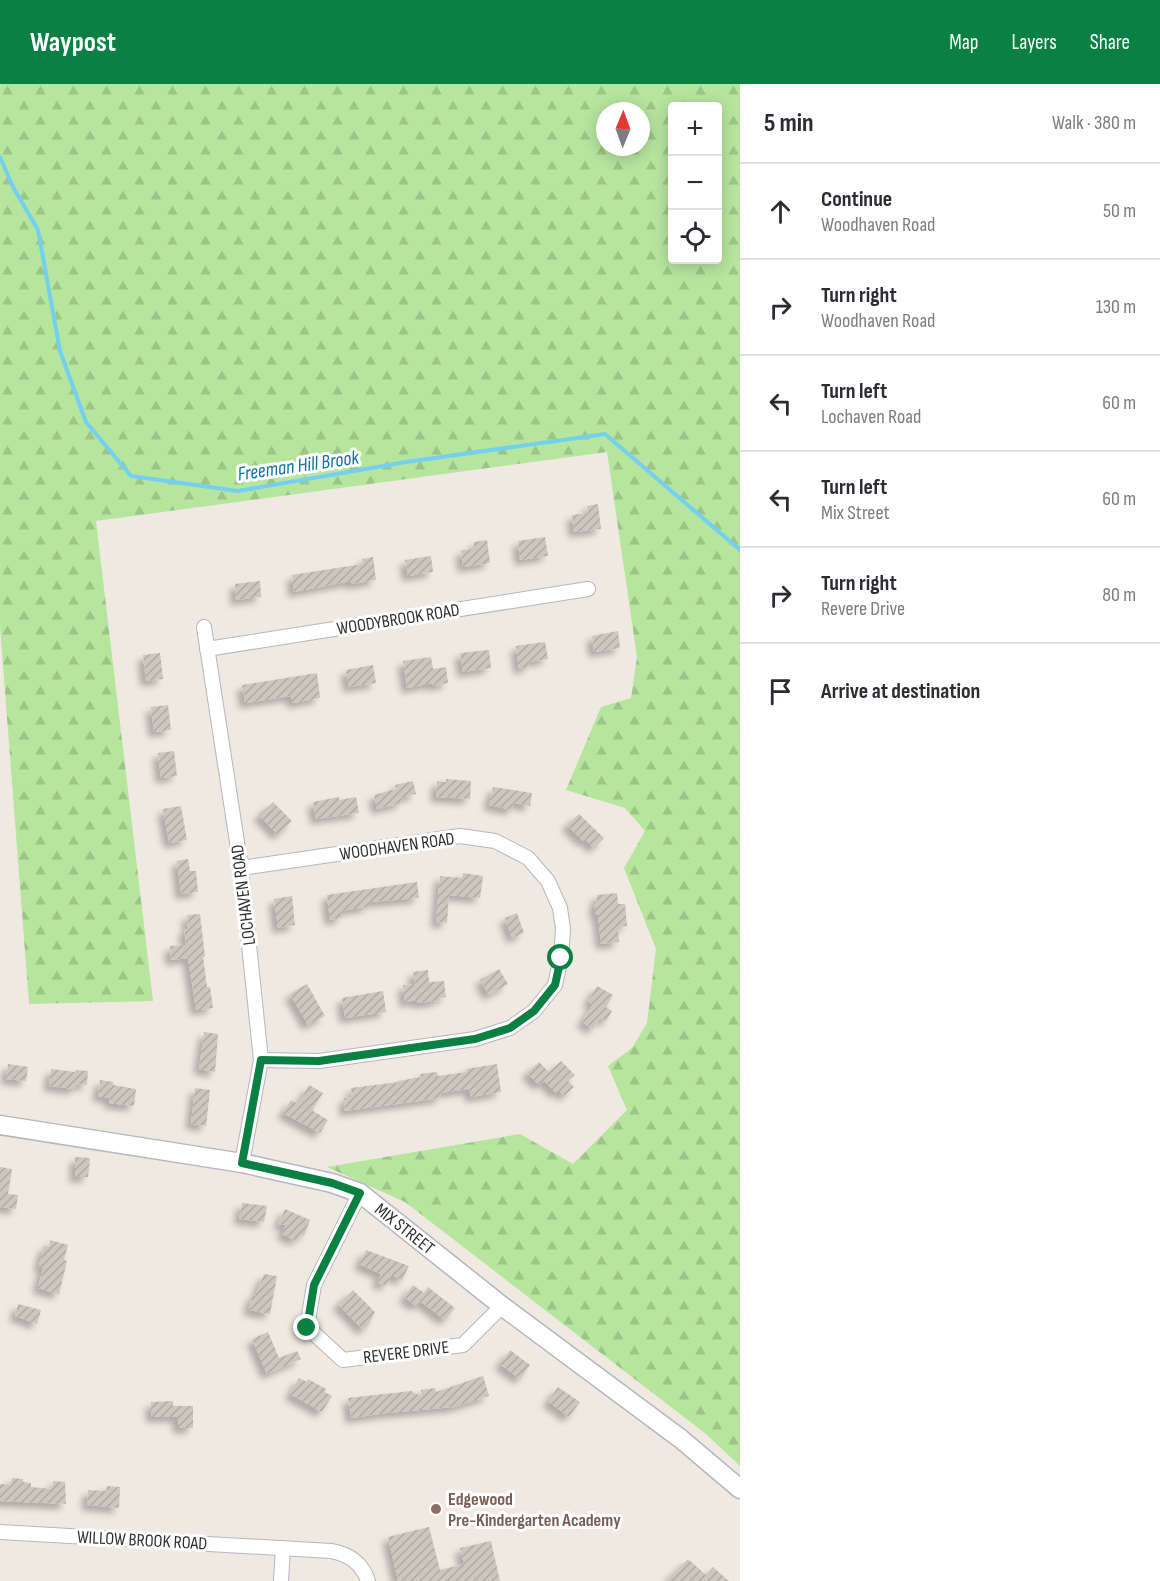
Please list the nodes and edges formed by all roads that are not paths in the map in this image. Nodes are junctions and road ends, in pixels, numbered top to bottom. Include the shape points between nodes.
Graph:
1 (588, 589) dead end
2 (204, 627) dead end
3 (207, 649) junction
4 (241, 868) junction
5 (261, 1060) junction
6 (0, 1125) edge
7 (242, 1163) junction
8 (360, 1193) junction
9 (502, 1306) junction
10 (740, 1489) edge
11 (0, 1532) edge
12 (283, 1548) junction
13 (281, 1581) edge
14 (368, 1581) edge

1 - 3 street, WOODYBROOK ROAD
2 - 3 street, LOCHAVEN ROAD
3 - 4 street, LOCHAVEN ROAD
4 - 5 street, LOCHAVEN ROAD
4 - 5 street, WOODHAVEN ROAD via 460,836 495,841 528,858 548,881 560,908 563,929 555,985 534,1011 510,1028 475,1039 319,1061
5 - 7 street, LOCHAVEN ROAD
6 - 7 main road, MIX STREET
7 - 8 main road, MIX STREET
8 - 9 main road, MIX STREET
8 - 9 street, REVERE DRIVE via 314,1285 307,1328 343,1360 463,1345
9 - 10 main road, MIX STREET via 681,1439
11 - 12 street, WILLOW BROOK ROAD
12 - 13 street
12 - 14 street, WILLOW BROOK ROAD via 343,1553 362,1568

